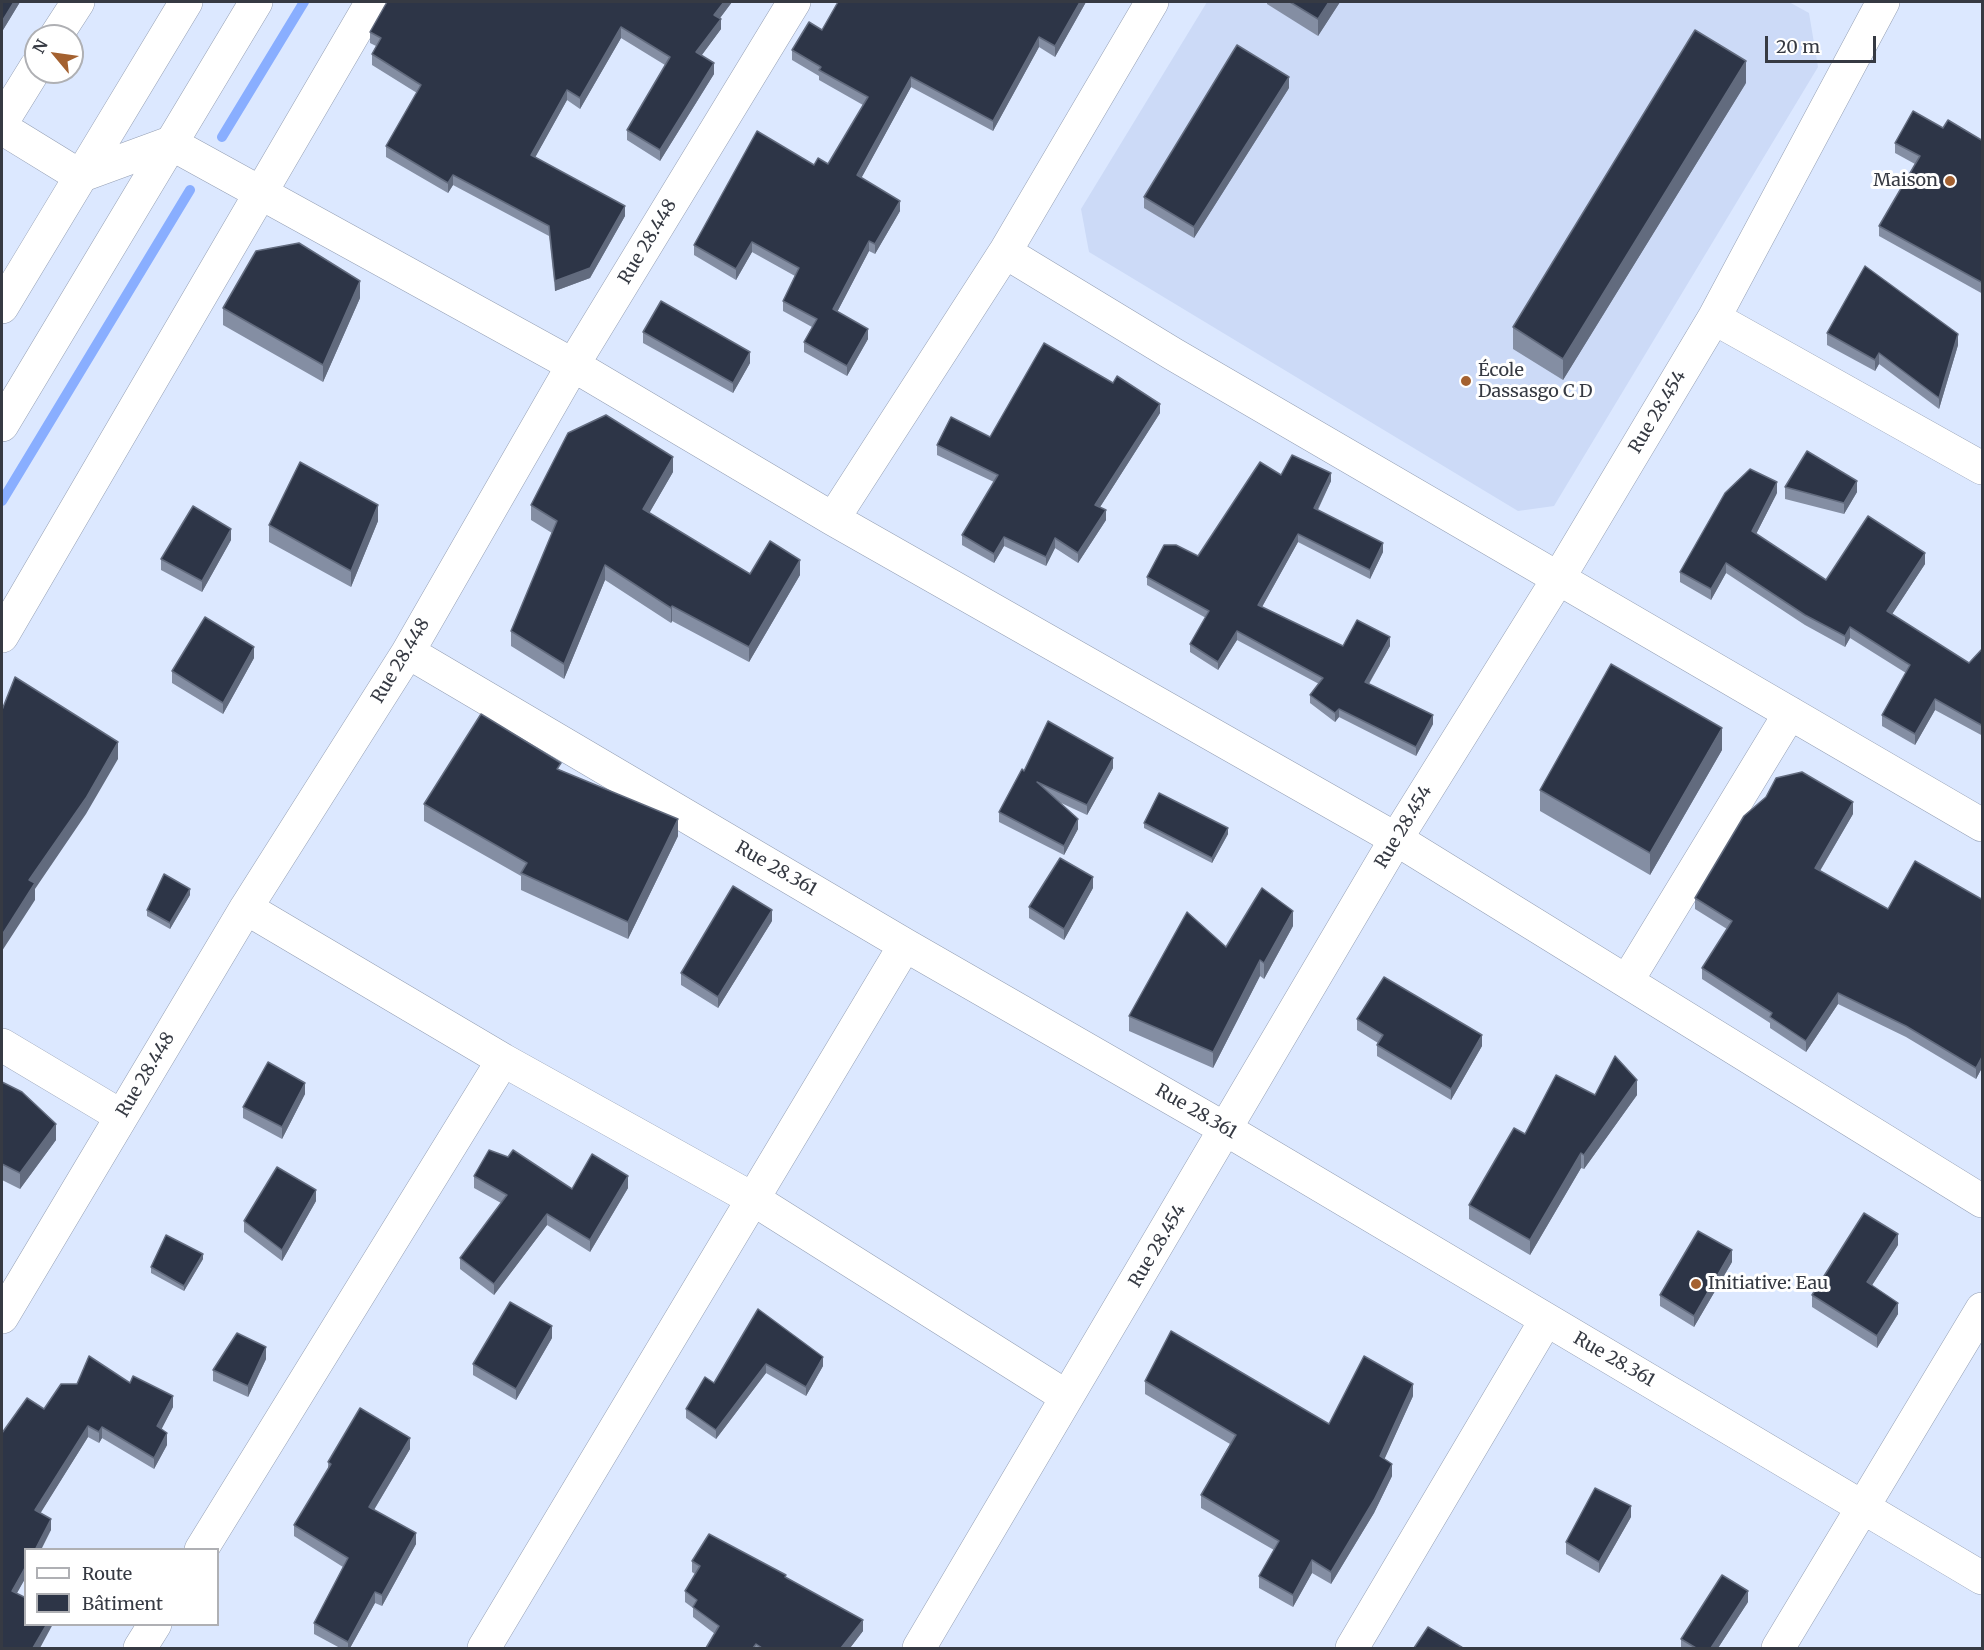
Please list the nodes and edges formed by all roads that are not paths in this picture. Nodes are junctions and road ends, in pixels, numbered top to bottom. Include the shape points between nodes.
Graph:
1 (78, 2) edge
2 (186, 2) edge
3 (256, 2) edge
4 (372, 2) edge
5 (794, 2) edge
6 (1152, 2) edge
7 (1883, 2) edge
8 (64, 24) edge
9 (26, 84) edge
10 (2, 122) edge
11 (2, 128) edge
12 (170, 143) junction
13 (80, 176) junction
14 (259, 193) junction
15 (1005, 252) junction
16 (2, 307) edge
17 (1714, 318) junction
18 (573, 365) junction
19 (2, 425) edge
20 (1983, 468) edge
21 (833, 519) junction
22 (1558, 579) junction
23 (2, 636) edge
24 (408, 652) junction
25 (1790, 714) junction
26 (1983, 825) edge
27 (1396, 839) junction
28 (246, 908) junction
29 (905, 945) junction
30 (1627, 981) junction
31 (2, 1045) edge
32 (503, 1060) junction
33 (121, 1116) junction
34 (1227, 1130) junction
35 (753, 1199) junction
36 (1983, 1201) edge
37 (1983, 1309) edge
38 (2, 1317) edge
39 (1546, 1320) junction
40 (1067, 1397) junction
41 (1864, 1506) junction
42 (202, 1548) edge
43 (1983, 1578) edge
44 (154, 1626) edge
45 (140, 1648) edge
46 (484, 1648) edge
47 (920, 1648) edge
48 (1352, 1648) edge
49 (1778, 1648) edge

1 - 8 street
2 - 13 street
3 - 12 street
4 - 14 street
5 - 18 street, Rue 28.448
6 - 15 street
7 - 17 street, Rue 28.454
9 - 10 street
11 - 13 street
12 - 13 street
12 - 14 street
12 - 19 street
13 - 16 street
14 - 18 street
14 - 23 street
15 - 21 street
15 - 22 street
17 - 20 street
17 - 22 street, Rue 28.454
18 - 21 street
18 - 24 street, Rue 28.448
21 - 27 street
22 - 25 street
22 - 27 street, Rue 28.454
24 - 28 street, Rue 28.448
24 - 29 street, Rue 28.361
25 - 26 street
25 - 30 street
27 - 30 street
27 - 34 street, Rue 28.454
28 - 32 street
28 - 33 street, Rue 28.448
29 - 34 street, Rue 28.361
29 - 35 street
30 - 36 street
31 - 33 street
32 - 35 street
32 - 42 street
33 - 38 street, Rue 28.448
34 - 39 street, Rue 28.361
34 - 40 street, Rue 28.454
35 - 40 street
35 - 46 street
37 - 41 street
39 - 41 street, Rue 28.361
39 - 48 street
40 - 47 street, Rue 28.454
41 - 43 street, Rue 28.361
41 - 49 street
44 - 45 street

